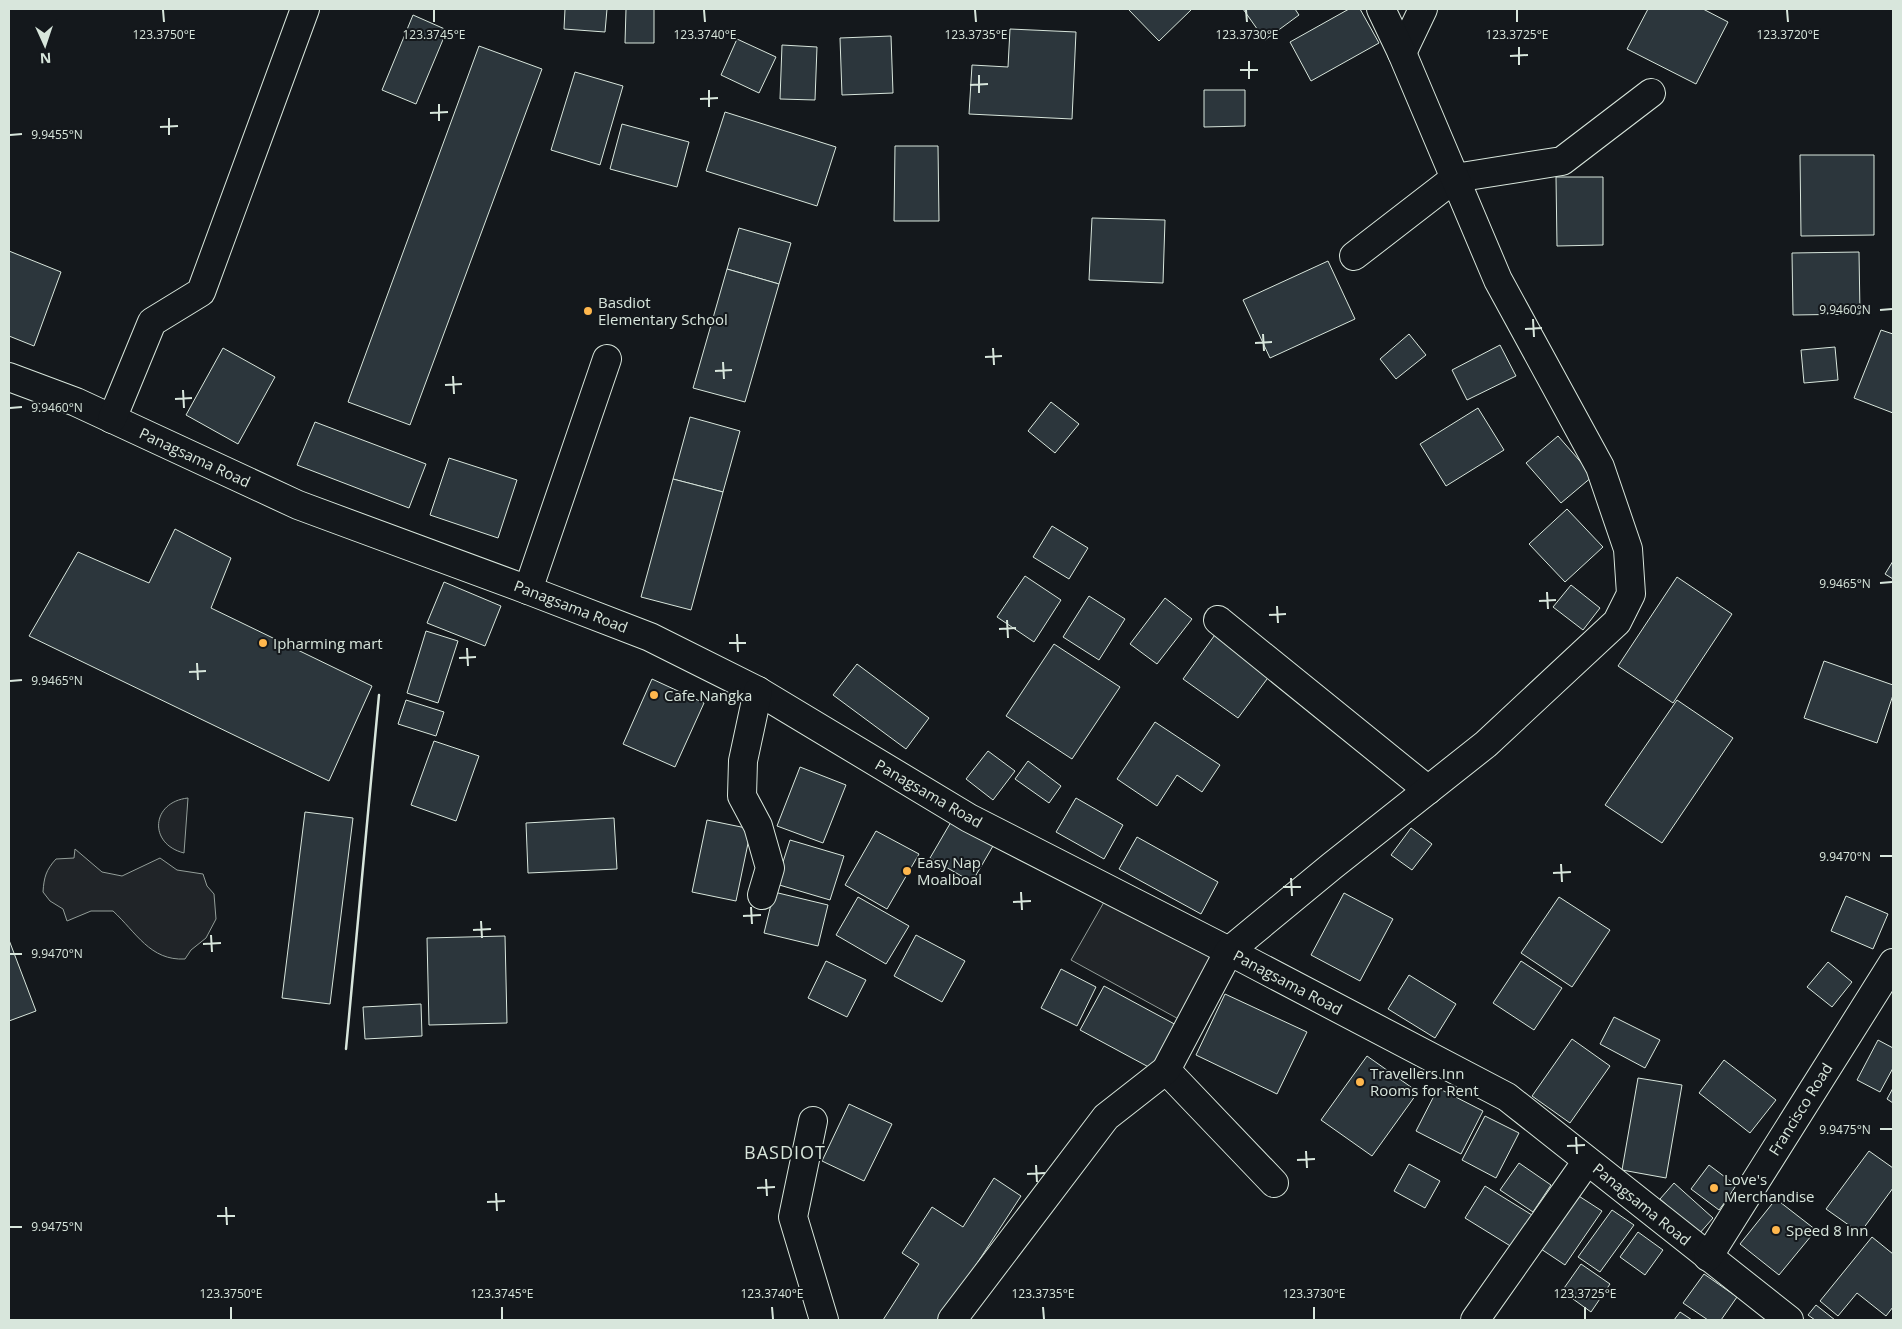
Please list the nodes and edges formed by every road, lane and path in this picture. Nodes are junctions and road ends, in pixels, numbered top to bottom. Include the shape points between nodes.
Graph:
1 (306, 9) edge
2 (1381, 9) edge
3 (1423, 9) edge
4 (1402, 53) junction
5 (1651, 93) dead end
6 (1455, 178) junction
7 (1354, 256) dead end
8 (607, 359) dead end
9 (9, 377) edge
10 (112, 418) junction
11 (528, 590) junction
12 (1218, 620) dead end
13 (758, 690) junction
14 (1428, 790) junction
15 (762, 895) dead end
16 (1229, 951) junction
17 (1893, 963) edge
18 (1166, 1070) junction
19 (813, 1121) dead end
20 (1587, 1160) junction
21 (1274, 1183) dead end
22 (1708, 1257) junction
23 (824, 1320) edge
24 (952, 1320) edge
25 (1474, 1320) edge
26 (1789, 1320) edge

1 - 10 street via 201,292 152,322
2 - 4 street
3 - 4 street
4 - 6 street
5 - 6 street via 1562,161
6 - 7 street
6 - 14 street via 1498,280 1600,467 1628,549 1631,594 1617,622 1486,744
8 - 11 street
9 - 10 street, Panagsama Road
10 - 11 street, Panagsama Road via 298,505
11 - 13 street, Panagsama Road via 650,637
12 - 14 street
13 - 15 street via 743,761 742,796 758,826 770,868
13 - 16 street, Panagsama Road via 969,818
14 - 16 street
16 - 18 street
16 - 20 street, Panagsama Road via 1507,1097
17 - 22 street, Francisco Road
18 - 21 street
18 - 24 street via 1106,1118
19 - 23 street via 792,1217
20 - 22 street, Panagsama Road
20 - 25 street
22 - 26 street, Panagsama Road

